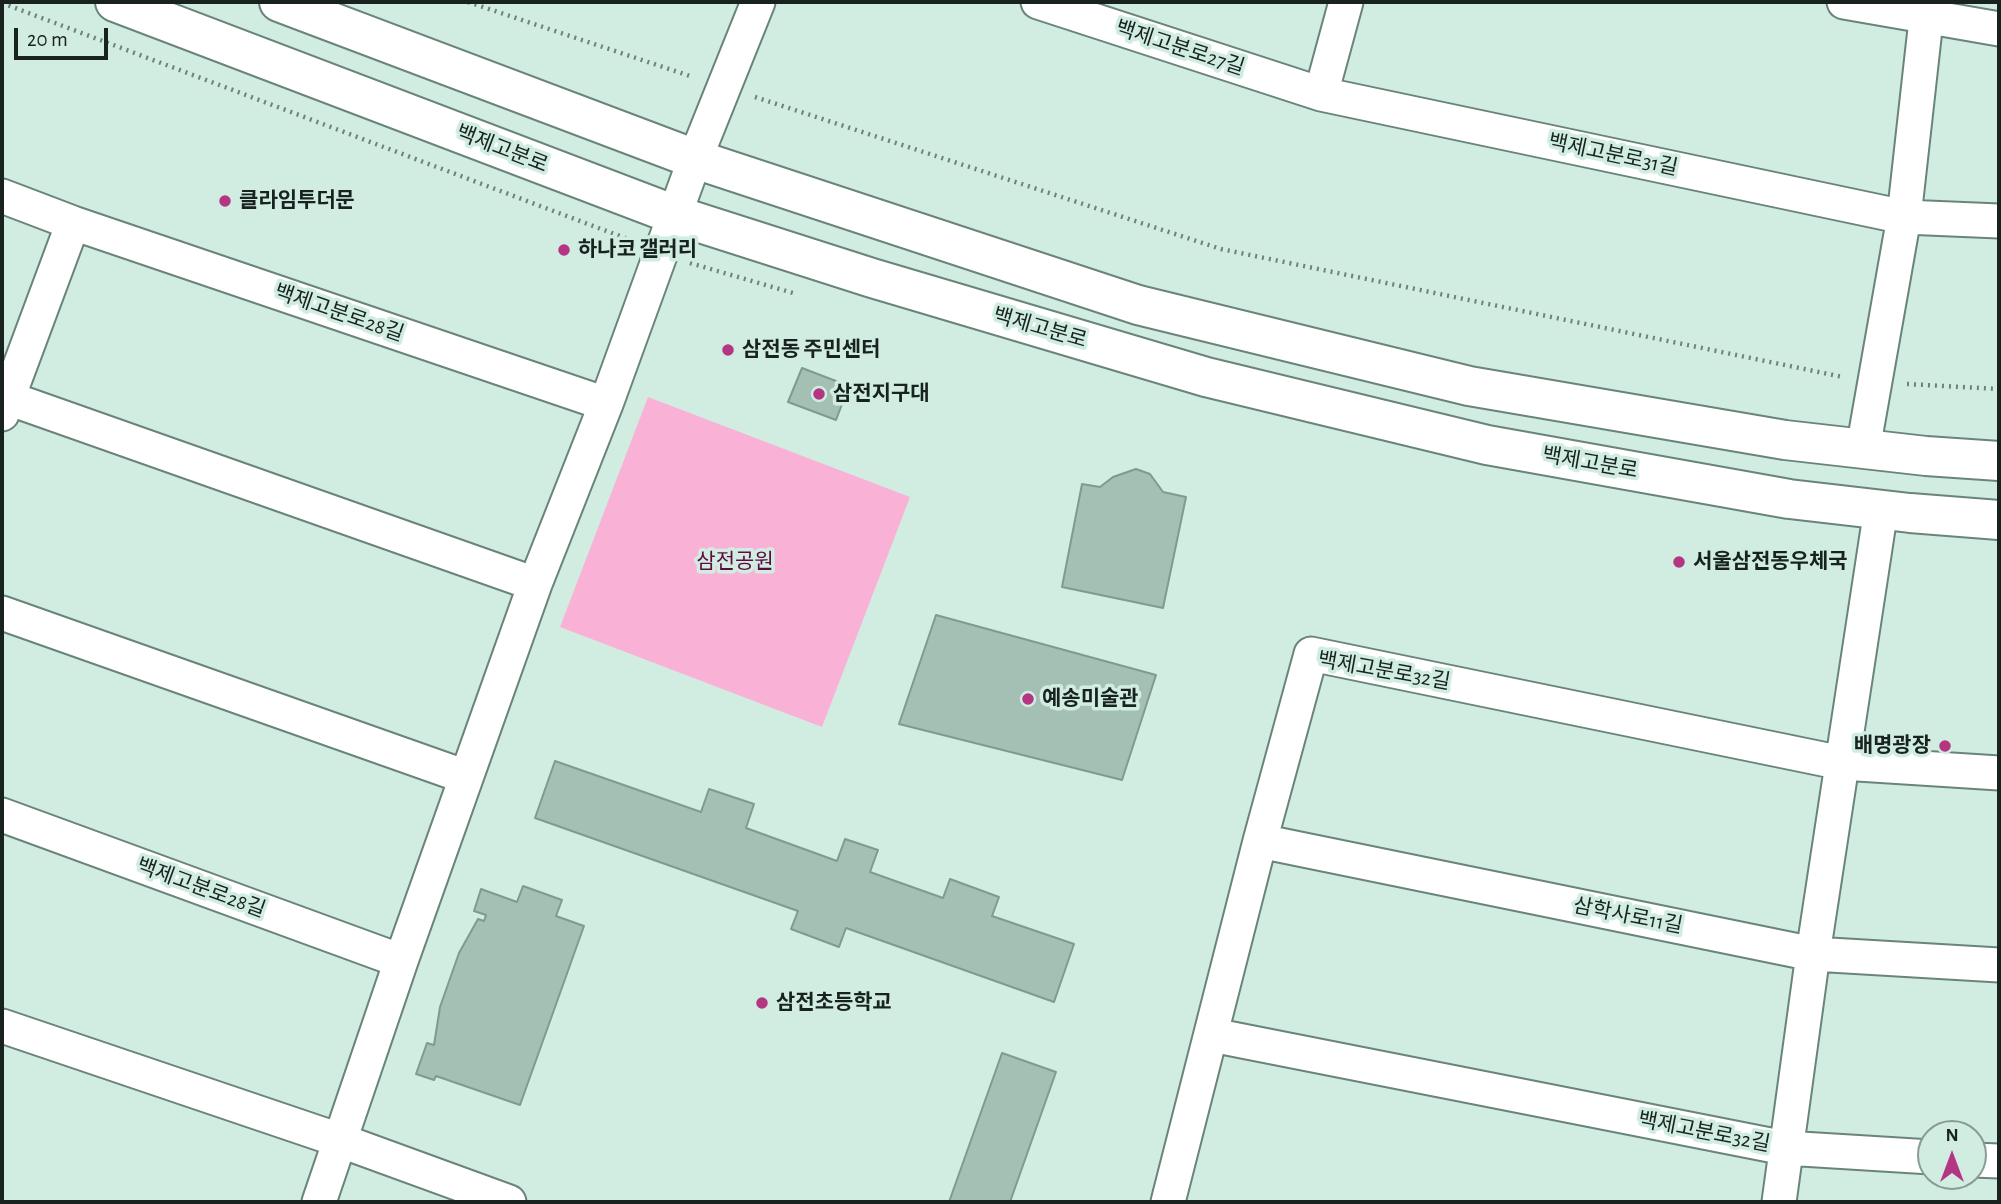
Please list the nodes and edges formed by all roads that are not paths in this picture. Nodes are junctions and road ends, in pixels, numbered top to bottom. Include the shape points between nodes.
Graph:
1 (115, 2) edge
2 (279, 2) edge
3 (758, 2) edge
4 (1038, 2) edge
5 (1346, 2) edge
6 (1844, 2) edge
7 (1927, 10) edge
8 (1999, 29) edge
9 (1321, 94) junction
10 (695, 159) junction
11 (2, 196) edge
12 (675, 215) junction
13 (1904, 217) junction
14 (1999, 221) edge
15 (72, 223) junction
16 (606, 404) junction
17 (5, 406) edge
18 (1863, 449) junction
19 (1999, 461) edge
20 (1881, 509) junction
21 (1999, 520) edge
22 (535, 584) junction
23 (2, 613) edge
24 (1842, 763) junction
25 (1999, 772) edge
26 (466, 777) junction
27 (2, 815) edge
28 (1260, 842) junction
29 (1813, 954) junction
30 (401, 961) junction
31 (1999, 965) edge
32 (2, 1026) edge
33 (1212, 1035) junction
34 (339, 1140) junction
35 (1785, 1148) junction
36 (1917, 1156) edge
37 (318, 1202) edge
38 (509, 1202) edge
39 (1168, 1202) edge
40 (1779, 1202) edge

1 - 12 main road, 백제고분로
2 - 10 main road
3 - 10 street
4 - 9 street, 백제고분로27길
5 - 9 street
6 - 7 street
7 - 8 street
7 - 13 street
9 - 13 street, 백제고분로31길
10 - 12 street
10 - 18 main road via 1138,305 1469,386
11 - 15 street, 백제고분로28길
12 - 16 street
12 - 20 main road, 백제고분로 via 1206,377 1487,445 1789,499
13 - 14 street, 백제고분로31길
13 - 18 street
15 - 16 street, 백제고분로28길
15 - 17 street
16 - 22 street
17 - 22 street
18 - 19 main road
20 - 21 main road, 백제고분로
20 - 24 street, 백제고분로32길
22 - 26 street
23 - 26 street
24 - 25 street, 백제고분로32길
24 - 28 street, 백제고분로32길 via 1311,654
24 - 29 street, 백제고분로32길
26 - 30 street
27 - 30 street, 백제고분로28길
28 - 29 street, 삼학사로11길
28 - 33 street, 백제고분로32길
29 - 31 street, 삼학사로11길
29 - 35 street, 백제고분로32길
30 - 34 street
32 - 34 street
33 - 35 street, 백제고분로32길
33 - 39 street, 백제고분로32길
34 - 37 street
34 - 38 street
35 - 36 street, 백제고분로32길
35 - 40 street, 백제고분로32길

